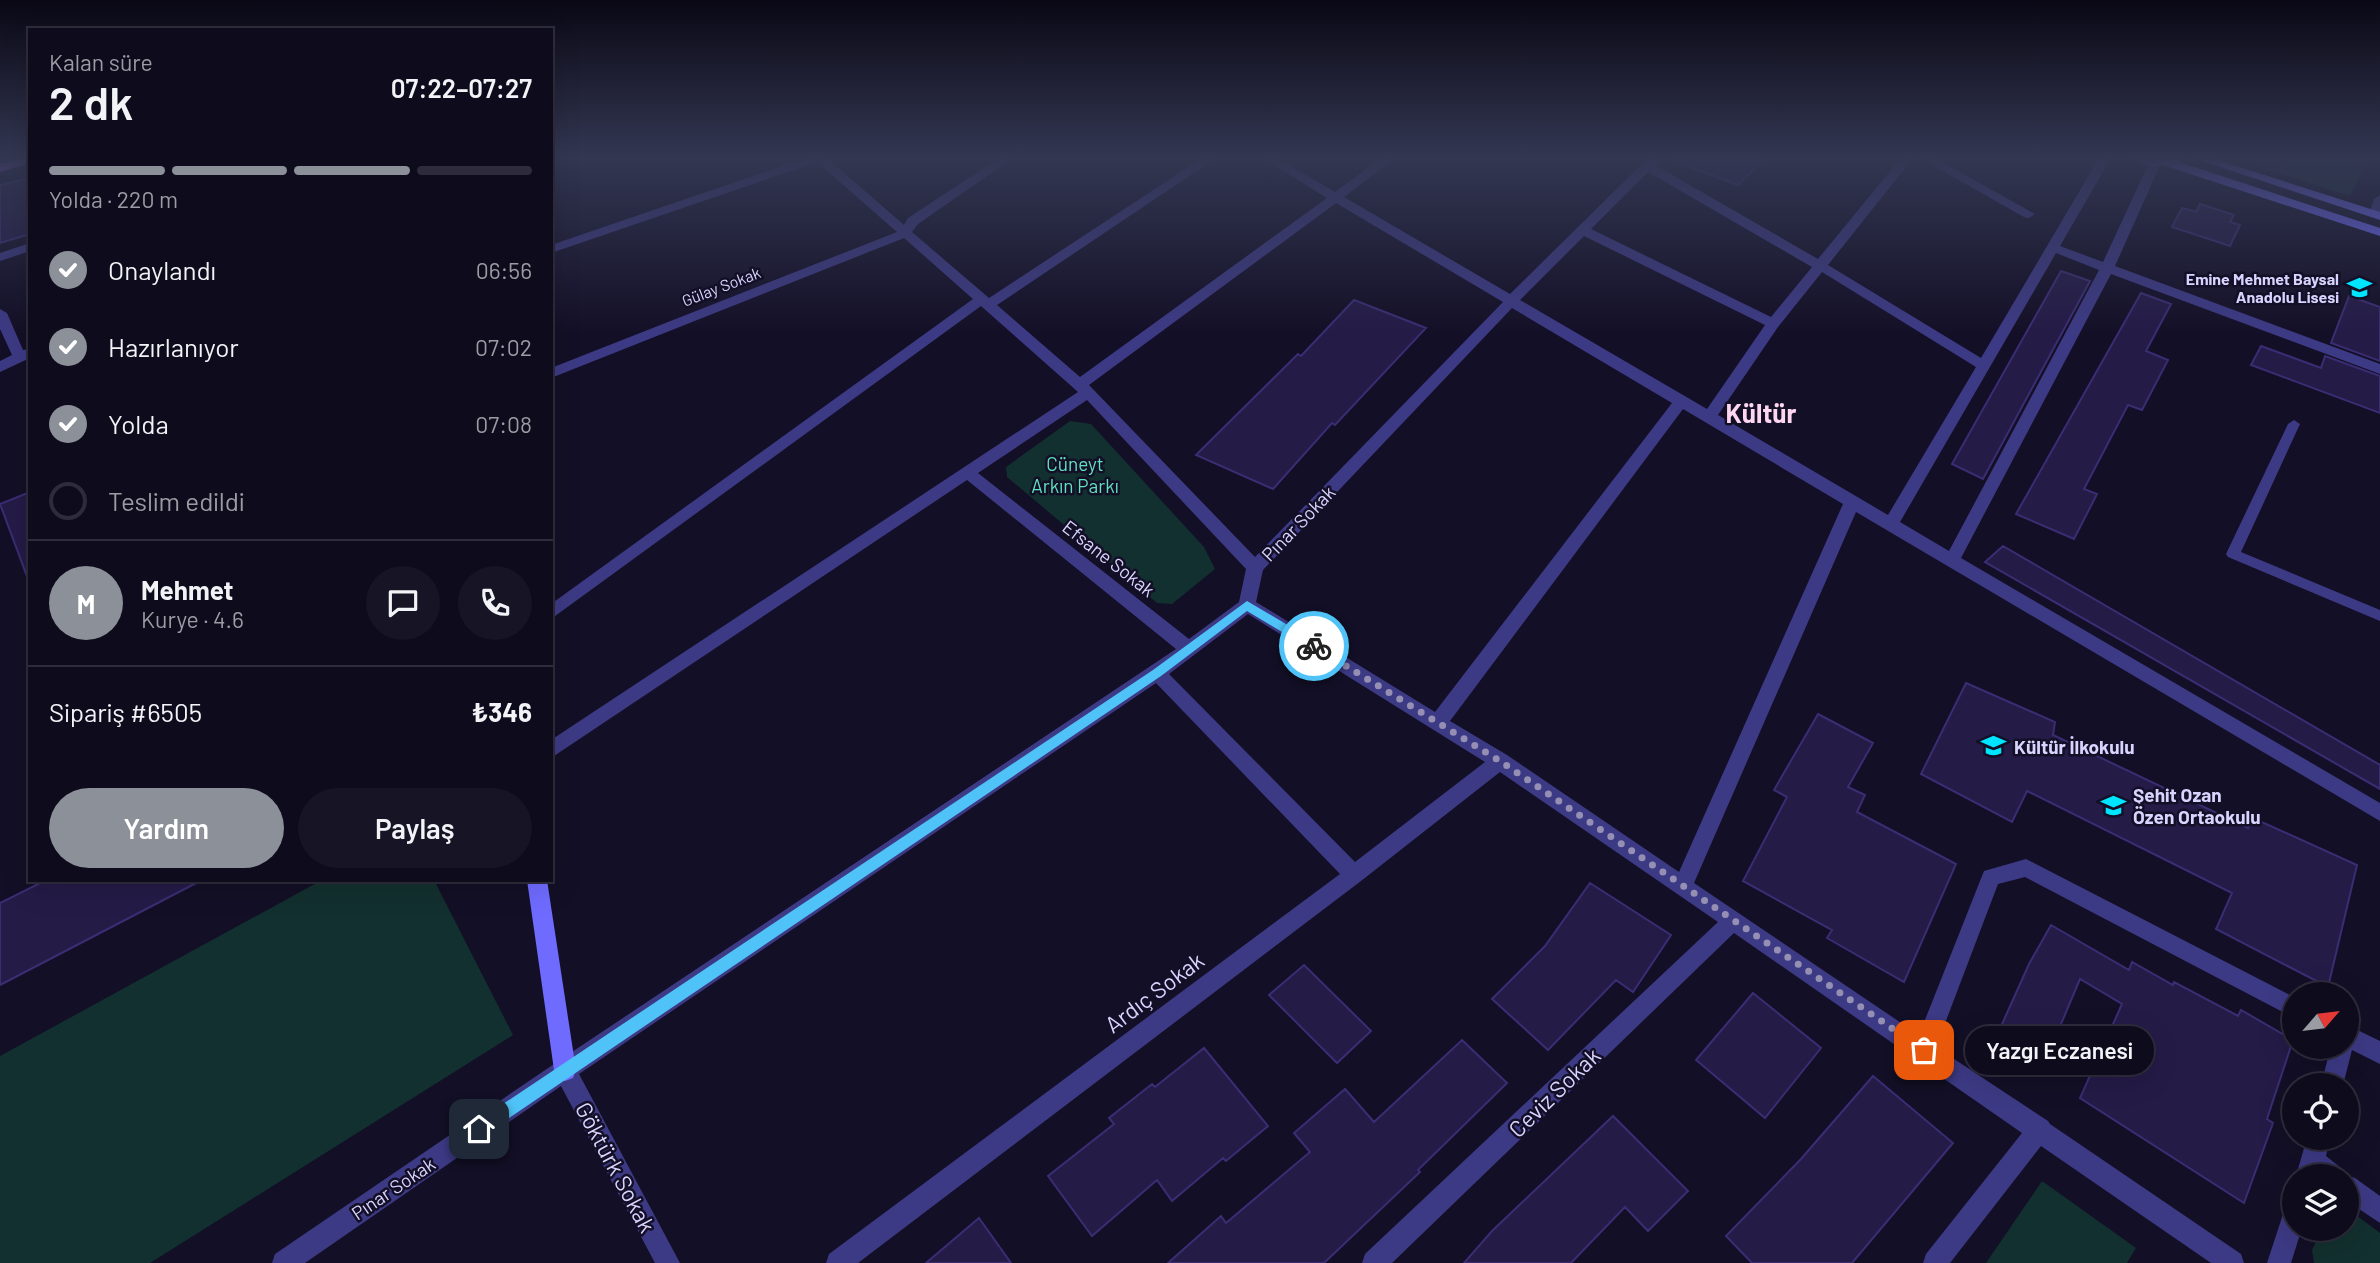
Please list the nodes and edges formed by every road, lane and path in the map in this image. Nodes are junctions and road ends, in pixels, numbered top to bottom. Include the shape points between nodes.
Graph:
1 (645, 217) edge
2 (887, 217) edge
3 (918, 217) edge
4 (1118, 217) edge
5 (1312, 217) edge
6 (1369, 217) edge
7 (1596, 217) edge
8 (1741, 217) edge
9 (1859, 217) edge
10 (2070, 217) edge
11 (2135, 217) edge
12 (2335, 217) edge
13 (1583, 230) junction
14 (2380, 232) edge
15 (905, 233) junction
16 (2052, 247) junction
17 (28, 248) edge
18 (553, 248) edge
19 (0, 257) edge
20 (1819, 265) junction
21 (2107, 268) junction
22 (1511, 301) junction
23 (984, 303) junction
24 (0, 313) edge
25 (1773, 324) junction
26 (24, 354) edge
27 (1984, 366) junction
28 (0, 367) edge
29 (2380, 369) edge
30 (553, 372) edge
31 (1084, 389) junction
32 (1681, 402) junction
33 (1708, 418) junction
34 (2294, 424) dead end
35 (969, 474) junction
36 (1852, 503) junction
37 (1890, 526) junction
38 (1951, 562) junction
39 (1255, 568) junction
40 (1247, 605) junction
41 (553, 612) edge
42 (2380, 616) edge
43 (1190, 650) junction
44 (1157, 673) junction
45 (1438, 722) junction
46 (553, 749) edge
47 (1500, 761) junction
48 (2380, 813) edge
49 (1354, 875) junction
50 (537, 882) edge
51 (1683, 885) junction
52 (1734, 920) junction
53 (2282, 1002) edge
54 (2359, 1042) edge
55 (1924, 1050) junction
56 (2380, 1053) edge
57 (565, 1070) junction
58 (2040, 1129) junction
59 (2359, 1195) edge
60 (2380, 1211) edge
61 (2286, 1241) edge
62 (284, 1263) edge
63 (668, 1263) edge
64 (838, 1263) edge
65 (1374, 1263) edge
66 (1935, 1263) edge
67 (2232, 1263) edge
68 (2279, 1263) edge

1 - 18 street
2 - 15 street
3 - 15 street
4 - 23 street
5 - 31 street
6 - 22 street
7 - 13 street, Pınar Sokak
8 - 20 street
9 - 20 street
10 - 16 street
11 - 21 street
12 - 14 main road
13 - 22 street, Pınar Sokak
13 - 25 street
15 - 23 street
15 - 30 street, Gülay Sokak
16 - 21 street
16 - 27 street
17 - 19 street
20 - 25 street
20 - 27 street
21 - 29 street
21 - 38 street
22 - 32 street
22 - 39 street, Pınar Sokak
23 - 31 street
23 - 41 street
24 - 26 street
25 - 33 street
26 - 28 street
27 - 37 street
31 - 35 street
31 - 39 street
32 - 33 street
32 - 45 street
33 - 36 street
34 - 42 lane via 2233,555
35 - 43 street, Efsane Sokak
35 - 46 street
36 - 37 street
36 - 51 street
37 - 38 street
38 - 48 street
39 - 40 street, Pınar Sokak
40 - 43 street, Pınar Sokak
40 - 45 street
43 - 44 street, Pınar Sokak
44 - 49 street
44 - 57 street, Pınar Sokak
45 - 47 street
47 - 49 street, Ardıç Sokak
47 - 51 street
49 - 64 street, Ardıç Sokak
50 - 57 main road
51 - 52 street
52 - 55 street
52 - 65 street, Ceviz Sokak
53 - 55 street via 2026,867 1991,877
54 - 56 street
55 - 58 street
57 - 62 street, Pınar Sokak
57 - 63 street, Göktürk Sokak
58 - 66 street
58 - 67 street
59 - 60 street
61 - 68 street

